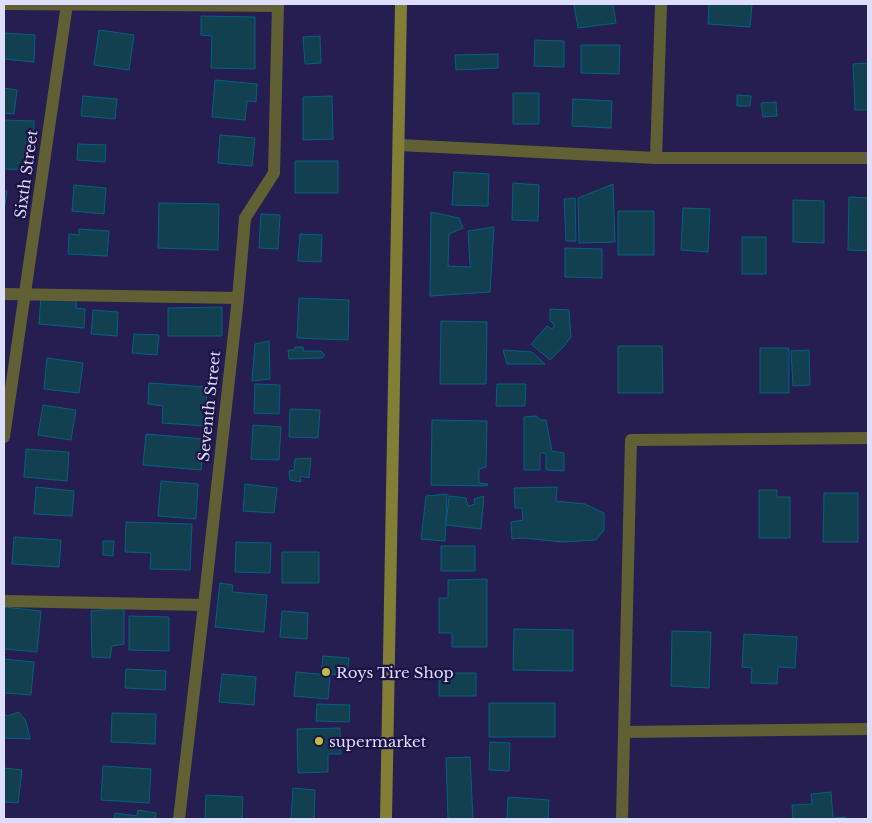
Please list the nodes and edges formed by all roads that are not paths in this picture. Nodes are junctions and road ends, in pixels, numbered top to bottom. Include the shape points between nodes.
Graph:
1 (4, 4) edge
2 (67, 4) edge
3 (401, 4) edge
4 (661, 4) edge
5 (278, 5) edge
6 (399, 145) junction
7 (656, 158) junction
8 (868, 158) edge
9 (4, 294) edge
10 (25, 294) junction
11 (238, 298) junction
12 (4, 437) edge
13 (868, 438) edge
14 (4, 601) edge
15 (204, 605) junction
16 (868, 729) edge
17 (624, 732) junction
18 (179, 819) edge
19 (386, 819) edge
20 (622, 819) edge

1 - 2 street
2 - 5 street
2 - 10 street, Sixth Street
3 - 6 main road
4 - 7 street
5 - 11 street, Seventh Street via 274,173 245,218
6 - 7 street
6 - 19 main road
7 - 8 street
9 - 10 street
10 - 11 street
10 - 12 street, Sixth Street
11 - 15 street, Seventh Street
13 - 17 street via 631,440
14 - 15 street
15 - 18 street, Seventh Street
16 - 17 street
17 - 20 street

